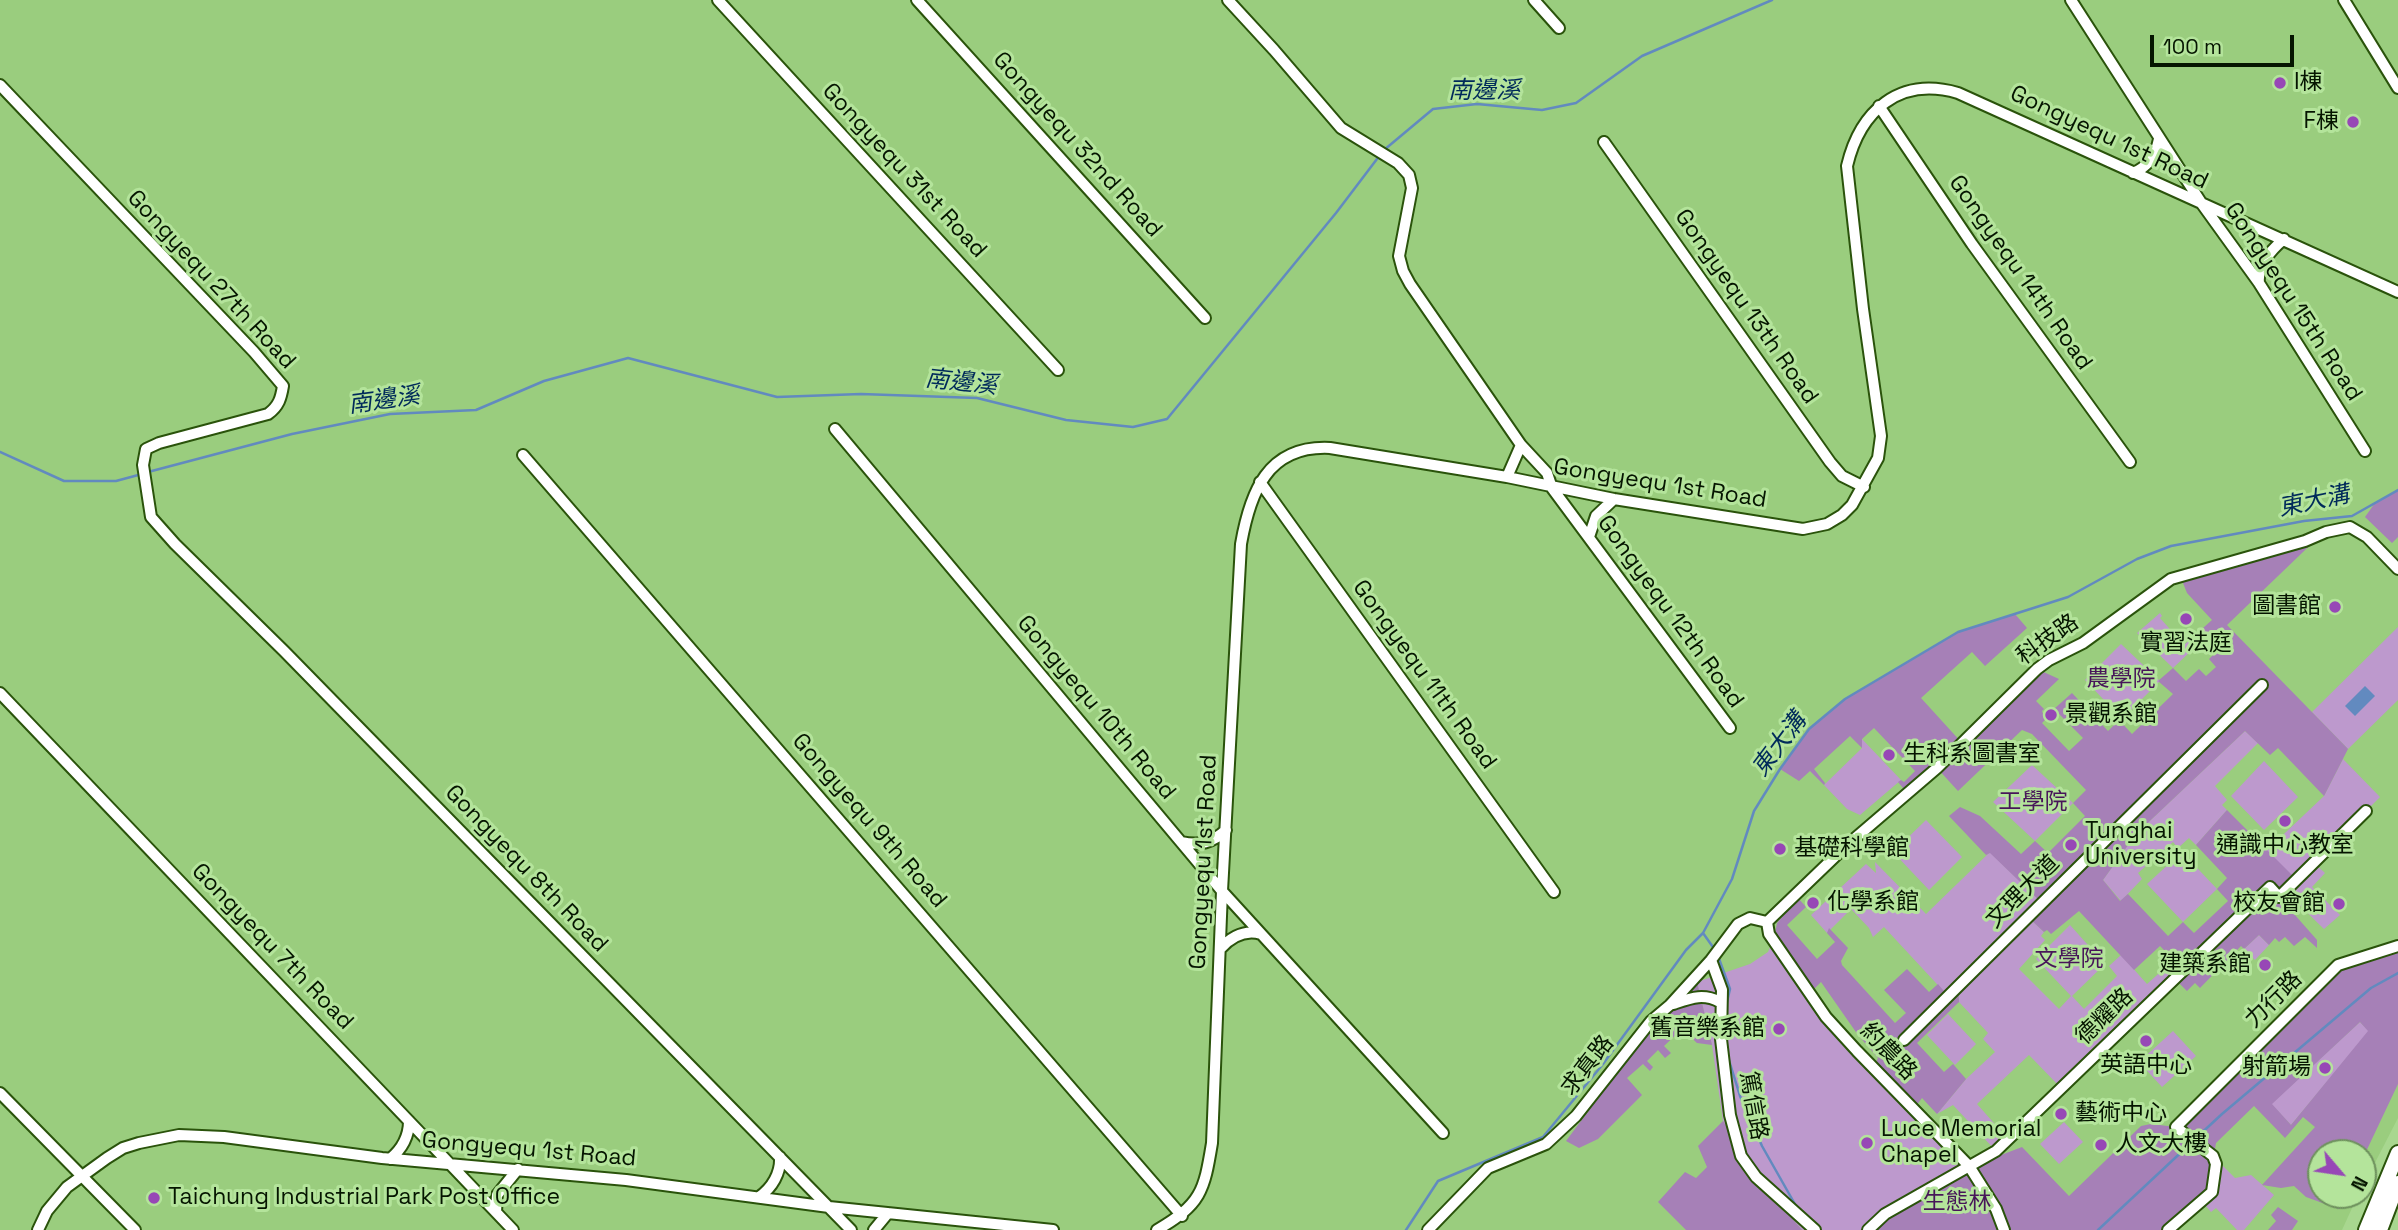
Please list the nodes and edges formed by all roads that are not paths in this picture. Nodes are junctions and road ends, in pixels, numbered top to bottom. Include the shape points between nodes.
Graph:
1 (718, 0) edge
2 (917, 0) edge
3 (1228, 0) edge
4 (1534, 0) edge
5 (2071, 0) edge
6 (2344, 0) edge
7 (1559, 28) dead end
8 (0, 85) edge
9 (2398, 88) edge
10 (1879, 106) junction
11 (2159, 139) junction
12 (1604, 142) dead end
13 (2133, 173) junction
14 (2202, 204) junction
15 (2284, 239) junction
16 (2259, 283) junction
17 (2398, 292) edge
18 (1205, 318) dead end
19 (1058, 370) dead end
20 (835, 429) dead end
21 (1521, 444) junction
22 (146, 449) joint
23 (2365, 452) dead end
24 (523, 455) dead end
25 (2130, 462) dead end
26 (1507, 477) junction
27 (1260, 482) junction
28 (1864, 487) junction
29 (1552, 488) junction
30 (1614, 499) junction
31 (1589, 537) junction
32 (2398, 569) edge
33 (2262, 685) dead end
34 (0, 693) edge
35 (1730, 728) dead end
36 (2366, 811) dead end
37 (1226, 830) junction
38 (1181, 842) junction
39 (1222, 891) junction
40 (1554, 892) dead end
41 (1767, 922) junction
42 (1261, 934) junction
43 (2398, 946) edge
44 (1220, 949) junction
45 (1711, 960) junction
46 (1720, 1002) junction
47 (1670, 1005) junction
48 (1904, 1040) dead end
49 (0, 1093) edge
50 (409, 1121) junction
51 (1443, 1133) dead end
52 (2398, 1153) edge
53 (780, 1157) junction
54 (390, 1159) junction
55 (449, 1164) junction
56 (1966, 1168) junction
57 (518, 1169) junction
58 (82, 1177) junction
59 (2398, 1183) edge
60 (759, 1196) junction
61 (829, 1207) junction
62 (496, 1212) junction
63 (888, 1213) junction
64 (1182, 1216) junction
65 (38, 1230) edge
66 (135, 1230) edge
67 (513, 1230) edge
68 (851, 1230) edge
69 (874, 1230) edge
70 (1053, 1230) edge
71 (1157, 1230) edge
72 (1428, 1230) edge
73 (1815, 1230) edge
74 (1868, 1230) edge
75 (2004, 1230) edge
76 (2168, 1230) edge
77 (2366, 1230) edge
78 (2380, 1230) edge

1 - 19 street, Gongyequ 31st Road
2 - 18 street, Gongyequ 32nd Road
3 - 21 street, Gongyequ 12th Road via 1341,128 1398,163 1409,175 1412,188 1399,256 1403,271
4 - 7 street
5 - 11 street, Gongyequ 15th Road
6 - 9 street
8 - 22 street, Gongyequ 27th Road via 283,386 281,399 268,414
10 - 13 street, Gongyequ 1st Road via 1911,91 1941,88
10 - 25 street, Gongyequ 14th Road via 1994,276
10 - 28 street, Gongyequ 1st Road via 1860,131 1847,166 1881,436 1878,458
11 - 13 street via 2152,158
11 - 14 street, Gongyequ 15th Road
12 - 28 street, Gongyequ 13th Road via 1830,462 1842,476
13 - 14 street, Gongyequ 1st Road
14 - 15 street, Gongyequ 1st Road
14 - 16 street, Gongyequ 15th Road
15 - 16 street via 2262,265
15 - 17 street, Gongyequ 1st Road
16 - 23 street, Gongyequ 15th Road
20 - 38 street, Gongyequ 10th Road
21 - 26 street
21 - 29 street, Gongyequ 12th Road via 1546,472
22 - 53 street, Gongyequ 8th Road via 143,465 151,517
24 - 64 street, Gongyequ 9th Road
26 - 27 street, Gongyequ 1st Road via 1318,448 1287,458
26 - 29 street, Gongyequ 1st Road
27 - 37 street, Gongyequ 1st Road via 1250,501 1241,544
27 - 40 street, Gongyequ 11th Road
28 - 30 street, Gongyequ 1st Road via 1842,515 1828,524 1803,529
29 - 30 street, Gongyequ 1st Road
29 - 31 street, Gongyequ 12th Road
30 - 31 street via 1597,516
31 - 35 street, Gongyequ 12th Road
32 - 41 street, 科技路 via 2367,537 2350,527 2182,574 2083,643 2049,660
33 - 48 street, 文理大道
34 - 50 street, Gongyequ 7th Road
36 - 56 street, 德耀路 via 2279,897 2270,887 1996,1151
37 - 38 street via 1204,844
37 - 39 street, Gongyequ 1st Road
38 - 39 street, Gongyequ 10th Road
39 - 42 street, Gongyequ 10th Road
39 - 44 street, Gongyequ 1st Road
41 - 45 street, 求真路 via 1744,920
41 - 56 street, 約農路 via 1769,934 1826,1017
42 - 44 street via 1235,936
42 - 51 street, Gongyequ 10th Road
43 - 76 street, 力行路 via 2338,965 2176,1127 2213,1156 2216,1164 2212,1192
44 - 64 street, Gongyequ 1st Road via 1212,1143 1206,1180
45 - 46 street, 篤信路 via 1722,990
45 - 47 street, 求真路
46 - 47 street via 1698,996
46 - 73 street, 篤信路 via 1730,1115 1741,1156 1756,1177
47 - 72 street, 求真路 via 1651,1021 1576,1116 1546,1144 1488,1168
49 - 58 street
50 - 54 street via 407,1138
50 - 55 street, Gongyequ 7th Road
52 - 77 main road
53 - 60 street via 779,1171
53 - 61 street, Gongyequ 8th Road
54 - 55 street, Gongyequ 1st Road
54 - 58 street, Gongyequ 1st Road via 179,1135 123,1148
55 - 57 street, Gongyequ 1st Road
55 - 62 street, Gongyequ 7th Road
56 - 74 street via 1885,1214
56 - 75 street, 約農路 via 1996,1209
57 - 60 street, Gongyequ 1st Road
57 - 62 street via 498,1195
58 - 65 street, Gongyequ 1st Road via 56,1199
58 - 66 street
59 - 78 main road
60 - 61 street, Gongyequ 1st Road
61 - 63 street, Gongyequ 1st Road
61 - 68 street, Gongyequ 8th Road
62 - 67 street, Gongyequ 7th Road
63 - 69 street
63 - 70 street, Gongyequ 1st Road
64 - 71 street, Gongyequ 1st Road

